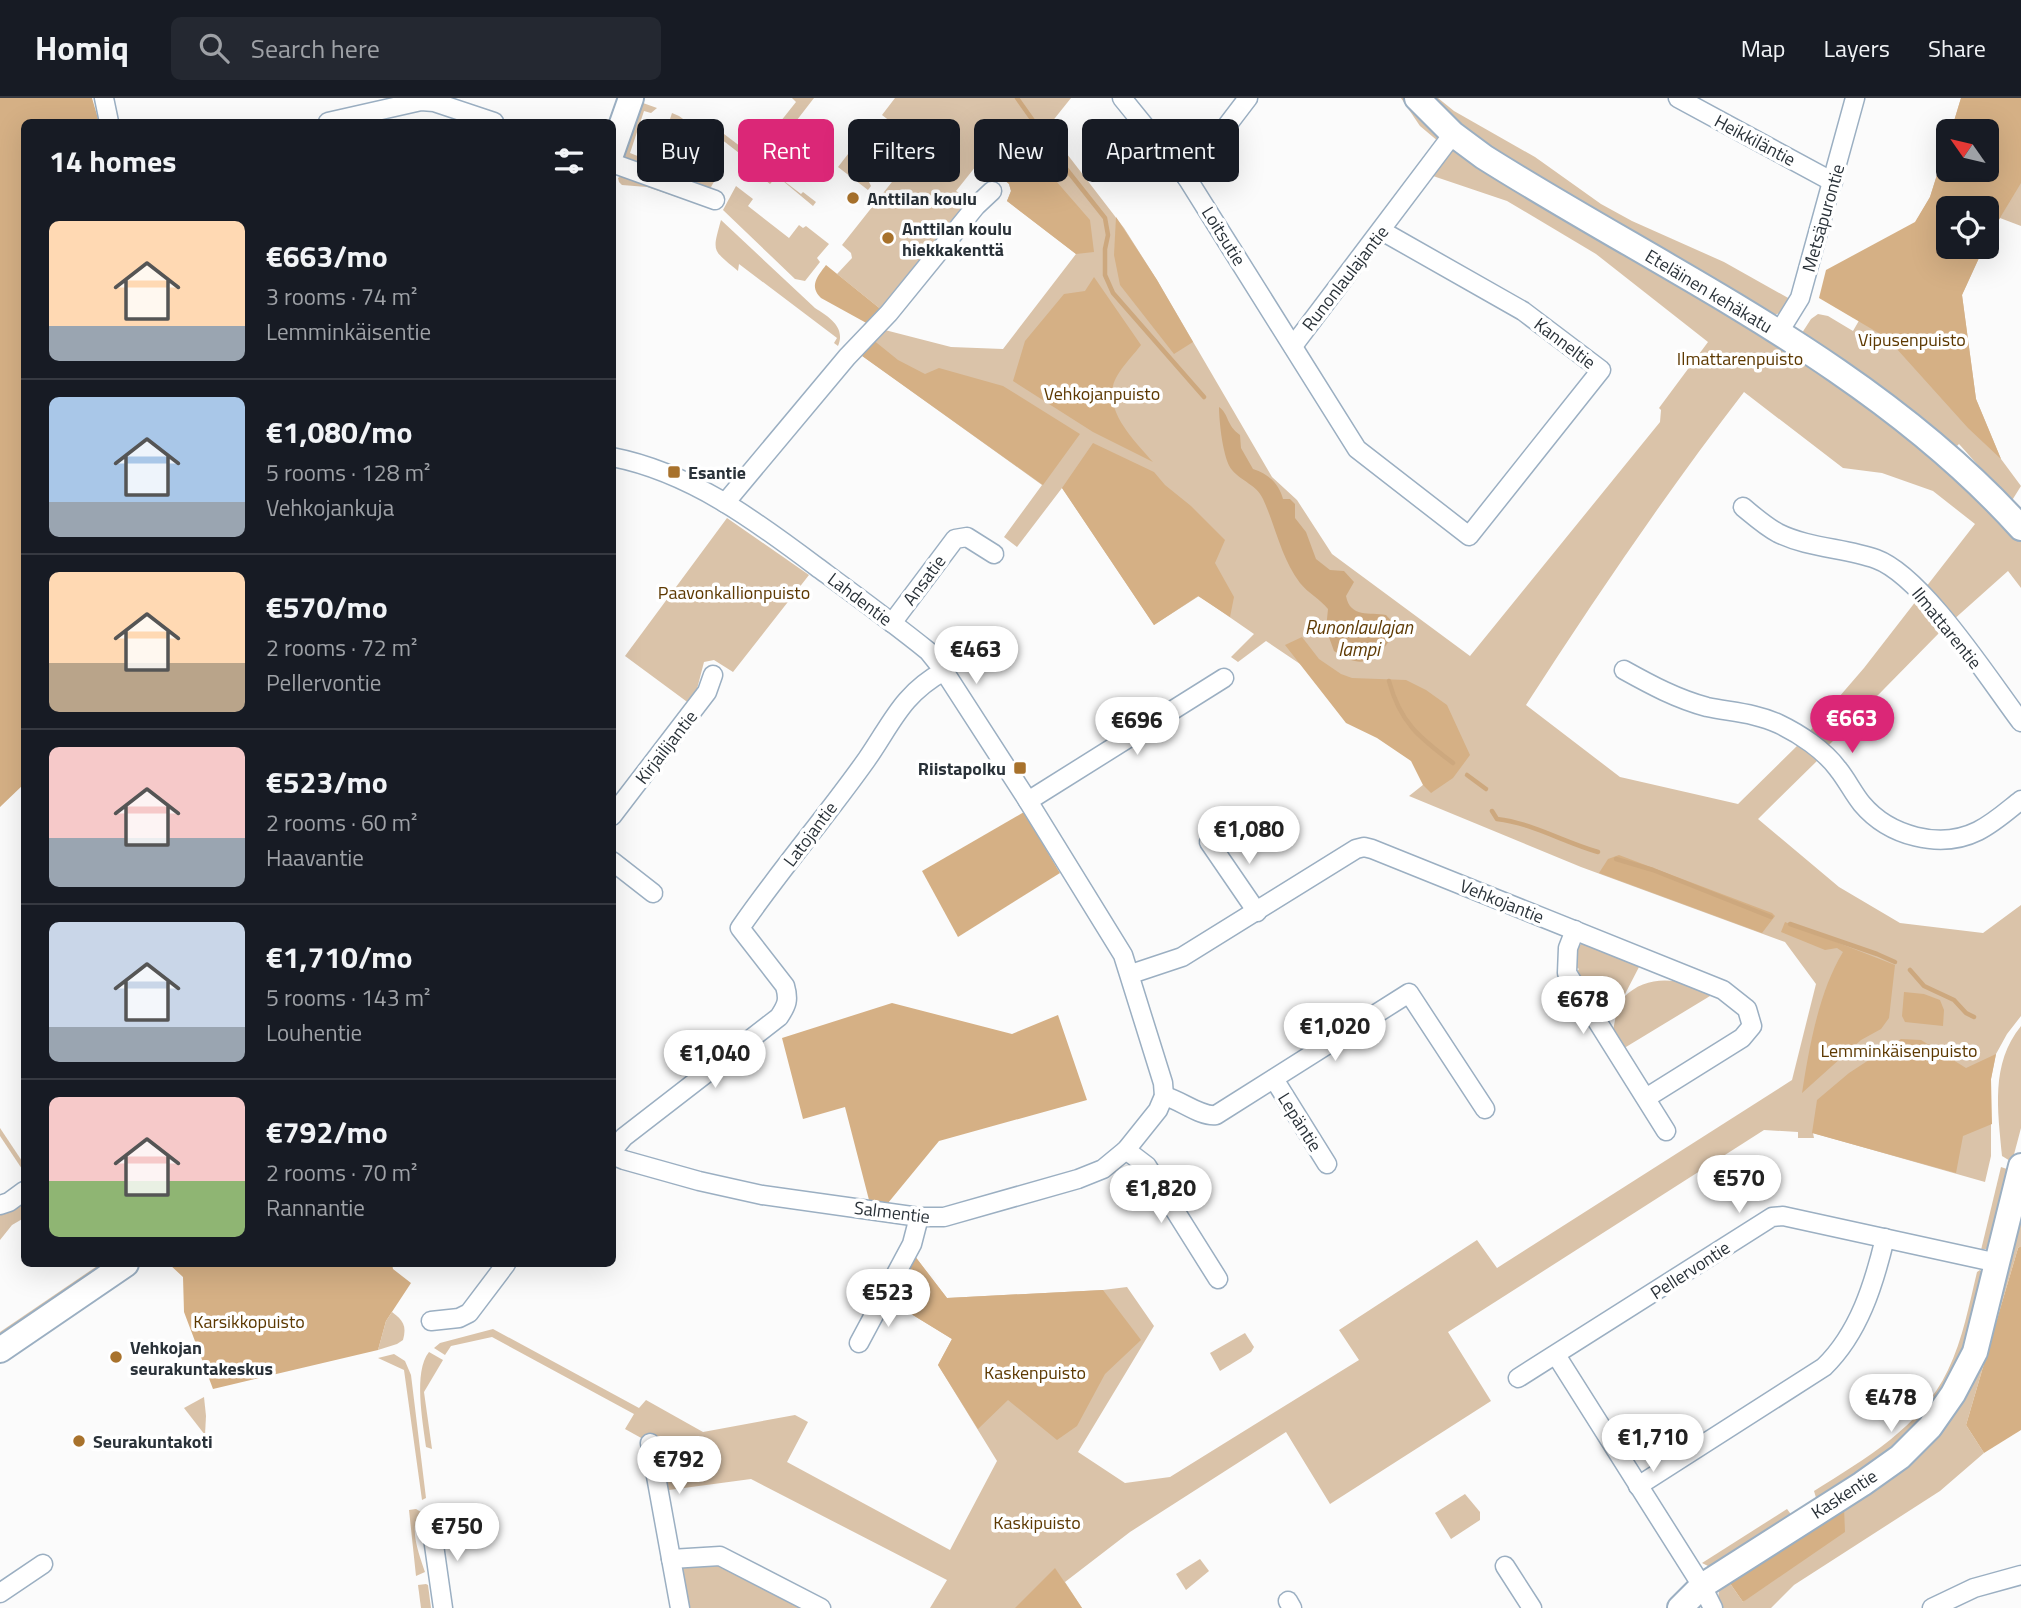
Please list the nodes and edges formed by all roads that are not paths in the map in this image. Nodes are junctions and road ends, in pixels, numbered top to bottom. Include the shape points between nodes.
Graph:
1 (104, 98) edge
2 (631, 98) edge
3 (1122, 98) edge
4 (1248, 98) edge
5 (1418, 98) edge
6 (1678, 98) edge
7 (1855, 98) edge
8 (108, 119) edge
9 (341, 119) edge
10 (485, 119) edge
11 (1139, 119) edge
12 (1232, 119) edge
13 (1453, 134) junction
14 (616, 141) edge
15 (616, 164) edge
16 (1190, 182) edge
17 (1833, 182) junction
18 (992, 191) dead end
19 (715, 200) dead end
20 (1382, 231) junction
21 (1779, 332) junction
22 (1293, 346) junction
23 (616, 458) edge
24 (725, 503) junction
25 (1743, 507) dead end
26 (2021, 528) edge
27 (1469, 536) joint
28 (994, 554) dead end
29 (892, 622) junction
30 (1625, 670) dead end
31 (944, 671) junction
32 (713, 675) dead end
33 (1224, 678) dead end
34 (2021, 723) edge
35 (2021, 800) edge
36 (1028, 801) junction
37 (616, 811) edge
38 (1209, 842) dead end
39 (616, 864) edge
40 (653, 893) dead end
41 (1257, 912) junction
42 (1575, 930) junction
43 (1131, 974) junction
44 (1273, 1079) junction
45 (1164, 1090) junction
46 (1646, 1098) junction
47 (1485, 1109) dead end
48 (1666, 1131) dead end
49 (616, 1148) edge
50 (1126, 1150) junction
51 (616, 1155) edge
52 (1327, 1164) dead end
53 (2019, 1180) edge
54 (21, 1193) edge
55 (0, 1205) edge
56 (919, 1217) junction
57 (1885, 1238) junction
58 (1998, 1263) junction
59 (122, 1267) edge
60 (504, 1267) edge
61 (1219, 1279) dead end
62 (431, 1321) dead end
63 (859, 1343) dead end
64 (0, 1350) edge
65 (1556, 1355) junction
66 (1518, 1378) dead end
67 (650, 1443) dead end
68 (1638, 1486) junction
69 (431, 1524) dead end
70 (671, 1559) junction
71 (43, 1564) dead end
72 (1505, 1566) dead end
73 (2021, 1575) edge
74 (0, 1593) edge
75 (1708, 1597) edge
76 (443, 1608) edge
77 (680, 1608) edge
78 (821, 1608) edge
79 (1532, 1608) edge
80 (1681, 1608) edge
81 (1932, 1608) edge

1 - 8 street
2 - 14 street
3 - 11 street, Loitsutie
4 - 12 street
5 - 13 street, Eteläinen kehäkatu
6 - 17 street, Heikkiläntie
7 - 17 street, Metsäpurontie
9 - 10 street via 421,101
13 - 20 street, Runonlaulajantie
13 - 21 street, Eteläinen kehäkatu via 1514,176
15 - 19 street
16 - 22 street, Loitsutie
17 - 21 street, Metsäpurontie via 1800,298
18 - 24 street
20 - 22 street, Runonlaulajantie
20 - 27 street, Kanneltie via 1523,311 1601,370
21 - 26 street, Eteläinen kehäkatu via 1888,407 1951,458
22 - 27 street, Runonlaulajantie via 1357,449
23 - 24 street, Lahdentie via 685,481
24 - 29 street, Lahdentie
25 - 34 street, Ilmattarentie via 1779,534 1877,559 1894,568 1940,614
28 - 29 street, Ansatie via 967,537 955,539
29 - 31 street, Lahdentie via 928,651
30 - 35 street via 1678,698 1757,716 1797,734 1838,768 1878,819 1904,834 1958,838 1994,822
31 - 36 street, Lahdentie
31 - 49 street, Latojantie via 920,687 897,712 868,758 740,928 785,986 787,1006
32 - 37 street, Kirjailijantie via 707,692
33 - 36 street
36 - 43 street, Lahdentie via 1124,955
38 - 41 street
39 - 40 street
41 - 42 street, Vehkojantie via 1364,847
41 - 43 street, Vehkojantie via 1182,957
42 - 46 street via 1568,948 1567,973
42 - 46 street, Vehkojantie via 1723,990 1747,1009 1752,1026 1742,1038
43 - 45 street, Lahdentie
44 - 45 street via 1209,1116
44 - 47 street via 1409,993
44 - 52 street, Lepäntie
45 - 50 street, Salmentie via 1158,1110
46 - 48 street
50 - 56 street, Salmentie via 1103,1169 1078,1179 944,1217
50 - 61 street via 1147,1166
51 - 56 street, Salmentie via 762,1195
53 - 58 street, Kaskentie
54 - 55 street
56 - 63 street via 912,1244
57 - 58 street, Pellervontie
57 - 65 street, Pellervontie via 1772,1217
57 - 68 street via 1869,1298 1837,1354 1824,1367
58 - 75 street, Kaskentie via 1975,1352 1930,1427 1900,1457
59 - 64 street
60 - 62 street via 469,1313
65 - 66 street, Pellervontie
65 - 68 street
67 - 70 street
68 - 75 street
69 - 76 street
70 - 77 street
70 - 78 street via 720,1556
71 - 74 street
72 - 79 street
73 - 81 street via 1974,1588
75 - 80 street, Kaskentie

